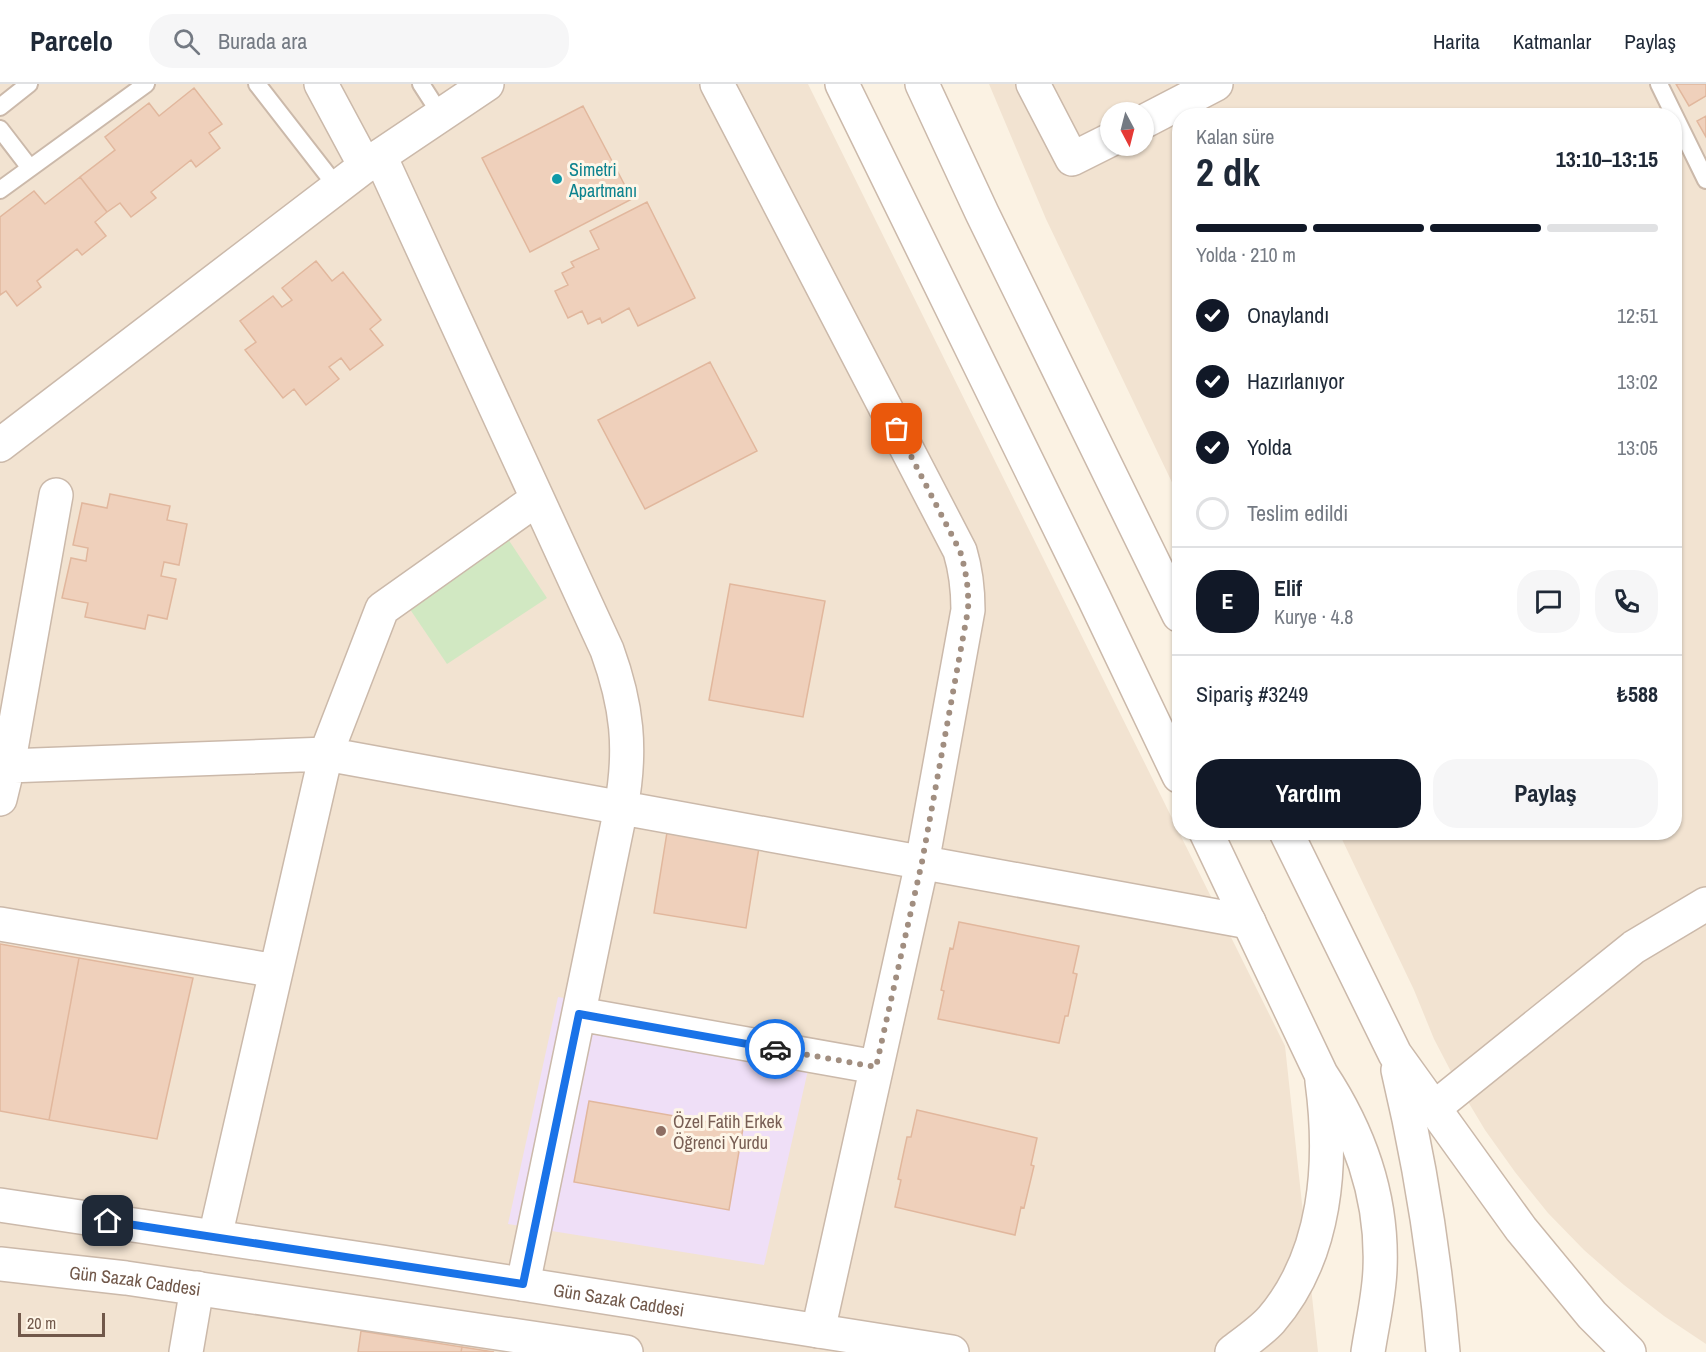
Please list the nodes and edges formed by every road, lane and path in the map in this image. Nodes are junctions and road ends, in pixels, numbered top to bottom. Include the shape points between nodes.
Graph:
1 (29, 84) edge
2 (146, 84) edge
3 (257, 84) edge
4 (321, 84) edge
5 (421, 84) edge
6 (487, 84) edge
7 (717, 84) edge
8 (842, 84) edge
9 (922, 84) edge
10 (1033, 84) edge
11 (1216, 84) edge
12 (1659, 84) edge
13 (0, 107) edge
14 (1671, 108) edge
15 (441, 115) junction
16 (1154, 116) edge
17 (0, 129) edge
18 (1682, 131) edge
19 (1100, 145) edge
20 (373, 161) junction
21 (30, 168) junction
22 (1706, 180) edge
23 (337, 187) junction
24 (0, 190) edge
25 (0, 445) edge
26 (56, 495) dead end
27 (537, 499) junction
28 (1172, 601) edge
29 (326, 754) junction
30 (1172, 761) edge
31 (8, 766) junction
32 (0, 799) edge
33 (621, 808) junction
34 (1210, 840) edge
35 (1290, 840) edge
36 (922, 862) junction
37 (1706, 904) edge
38 (1249, 922) junction
39 (0, 924) edge
40 (276, 971) junction
41 (579, 1014) junction
42 (1395, 1054) junction
43 (876, 1067) junction
44 (1321, 1074) junction
45 (1434, 1108) junction
46 (0, 1205) edge
47 (215, 1237) junction
48 (0, 1263) edge
49 (523, 1284) junction
50 (196, 1288) junction
51 (818, 1331) junction
52 (186, 1352) edge
53 (626, 1352) edge
54 (952, 1352) edge
55 (1232, 1352) edge
56 (1368, 1352) edge
57 (1443, 1352) edge
58 (1629, 1352) edge

1 - 13 lane
2 - 21 lane
3 - 23 lane
4 - 20 street
5 - 15 lane
6 - 15 street
7 - 36 street via 950,531 966,573 968,610
8 - 30 street
9 - 28 street via 981,213
10 - 19 street via 1072,159
11 - 16 street
12 - 14 lane
15 - 20 street
17 - 21 lane
18 - 22 lane
20 - 23 street
20 - 27 street
21 - 24 lane
23 - 25 street
26 - 31 street
27 - 29 street via 382,609
27 - 33 street via 616,675 628,746
29 - 31 street
29 - 33 street
29 - 40 street
31 - 32 street
33 - 36 street
33 - 41 street
34 - 38 street
35 - 42 street
36 - 38 street
36 - 43 street
37 - 45 street via 1634,947
38 - 44 street
39 - 40 street
40 - 47 street
41 - 43 street
41 - 49 street
42 - 45 street
42 - 57 street via 1425,1200
43 - 51 street
44 - 55 street via 1327,1143 1315,1240 1305,1267 1281,1308
44 - 56 street via 1353,1128 1378,1215 1380,1271
45 - 58 street via 1562,1281
46 - 47 street, Gün Sazak Caddesi
47 - 49 street, Gün Sazak Caddesi
48 - 50 street, Gün Sazak Caddesi
49 - 51 street, Gün Sazak Caddesi
50 - 52 street
50 - 53 street, Gün Sazak Caddesi
51 - 54 street, Gün Sazak Caddesi

